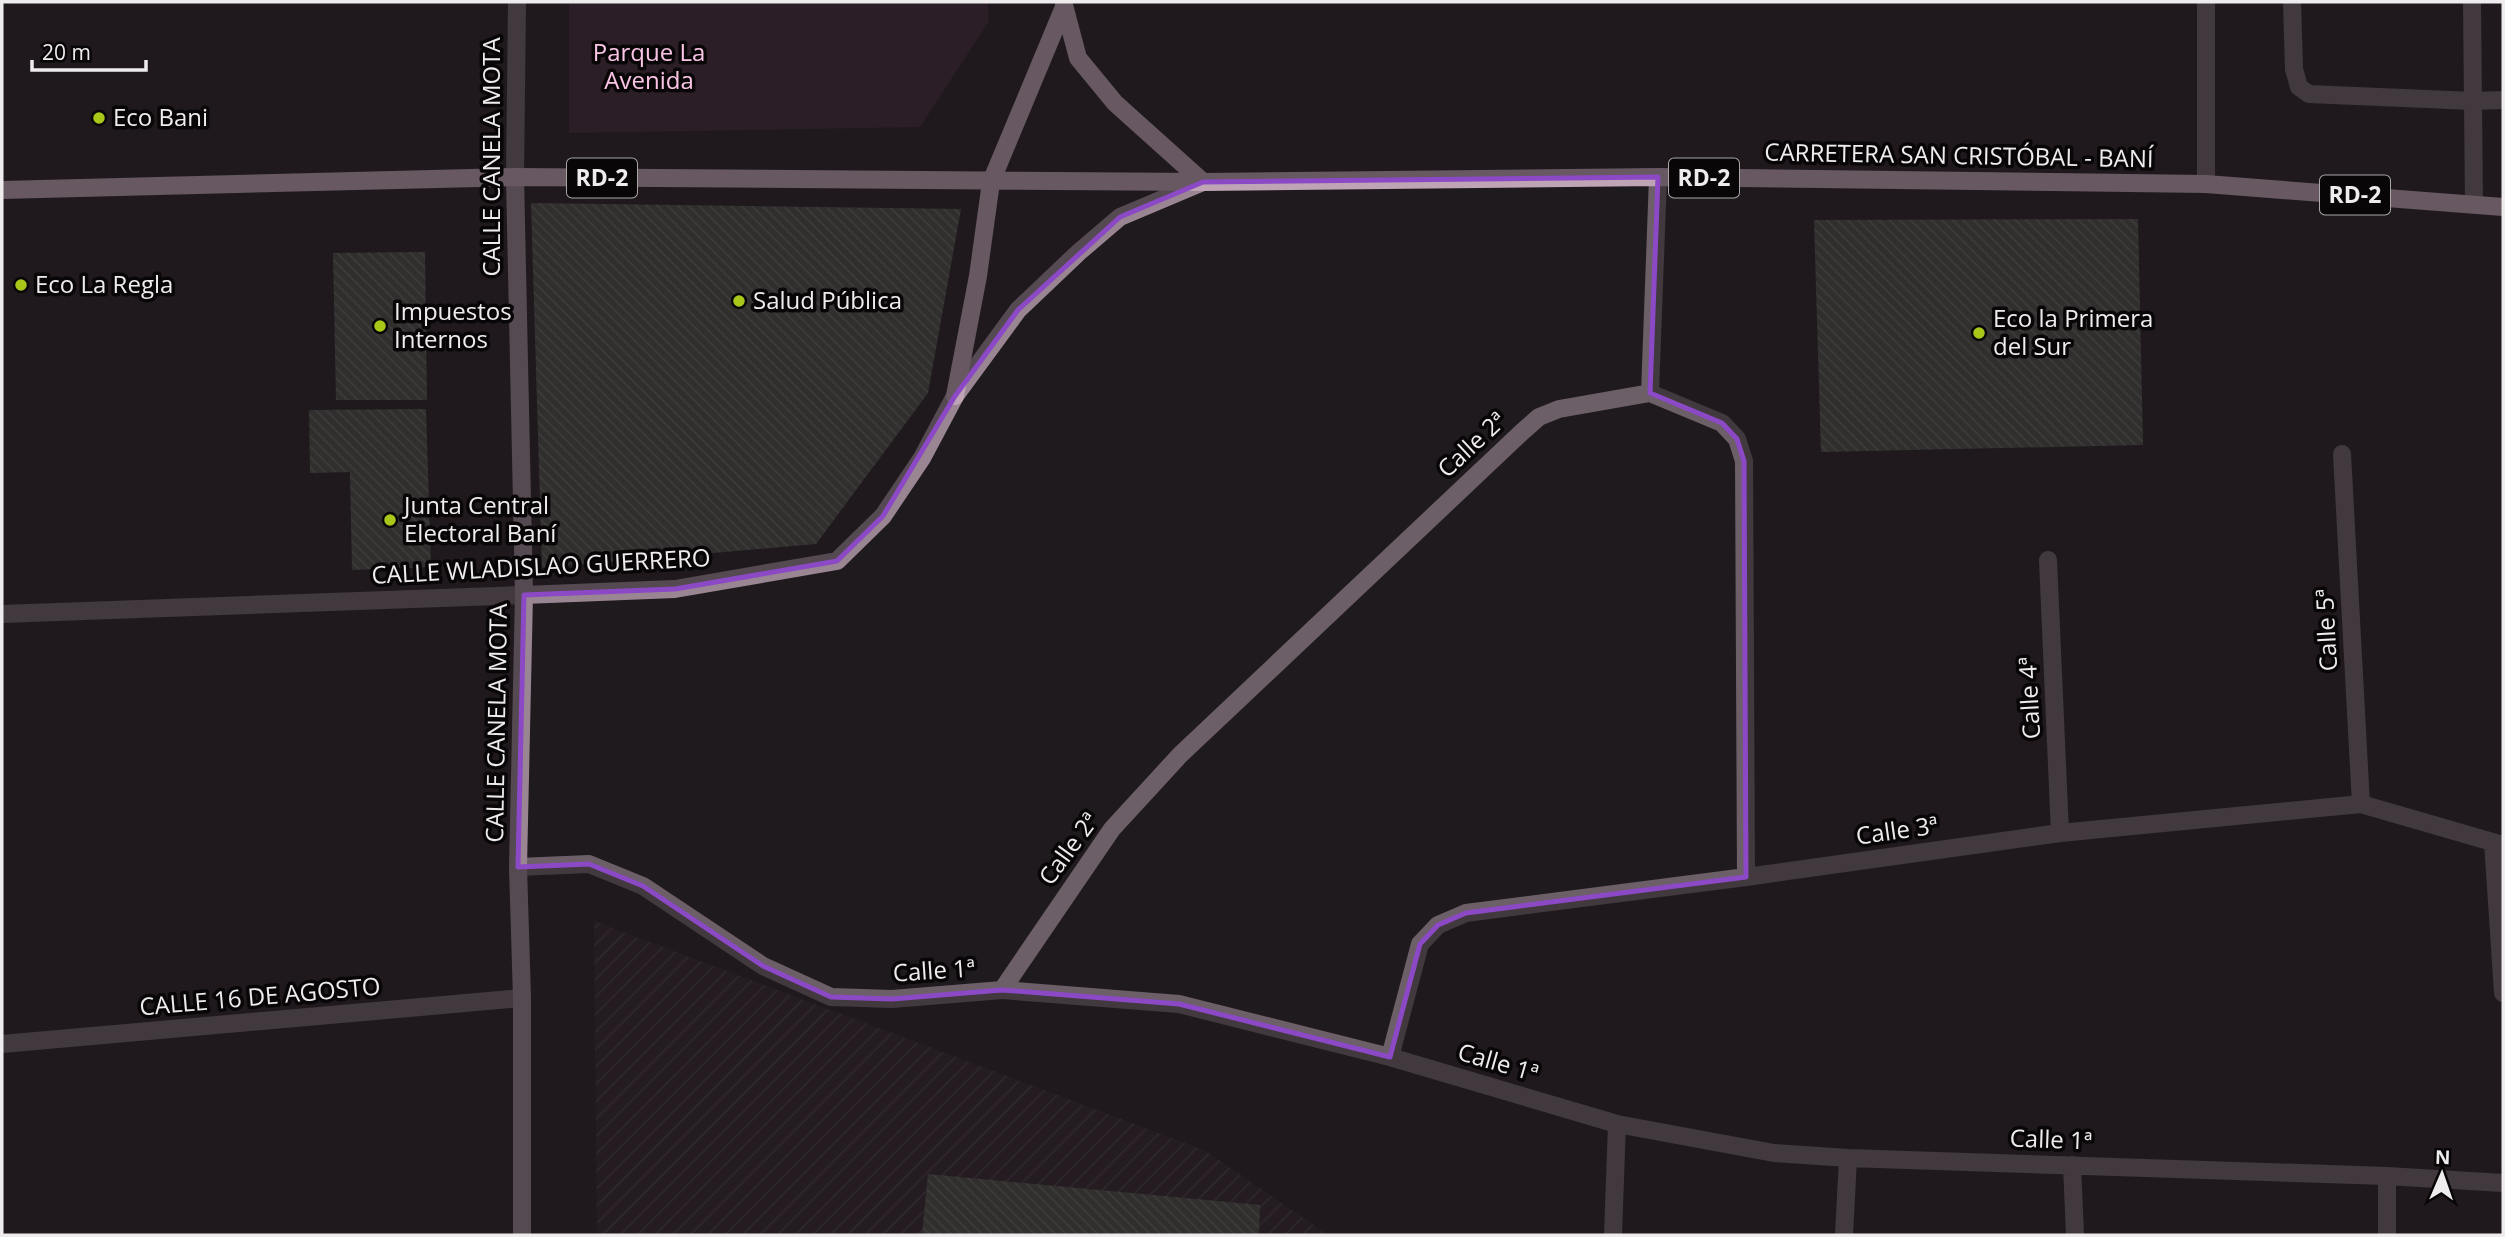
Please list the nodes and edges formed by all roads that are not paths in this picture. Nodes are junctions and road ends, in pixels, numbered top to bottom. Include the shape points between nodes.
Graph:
1 (517, 2) edge
2 (2206, 2) edge
3 (2292, 2) edge
4 (2472, 2) edge
5 (1064, 5) edge
6 (2503, 100) edge
7 (2473, 102) junction
8 (515, 177) junction
9 (1658, 177) junction
10 (990, 182) junction
11 (1203, 182) junction
12 (2206, 184) junction
13 (2, 190) edge
14 (2474, 204) junction
15 (2503, 207) edge
16 (1650, 393) junction
17 (955, 396) junction
18 (2342, 454) dead end
19 (2048, 560) dead end
20 (524, 595) junction
21 (2, 614) edge
22 (2361, 804) junction
23 (2060, 833) junction
24 (2498, 843) edge
25 (518, 867) junction
26 (1746, 877) junction
27 (1002, 990) junction
28 (2503, 993) edge
29 (522, 998) junction
30 (2, 1044) edge
31 (1390, 1057) junction
32 (1617, 1124) junction
33 (1848, 1158) junction
34 (2072, 1165) junction
35 (2387, 1176) junction
36 (2503, 1183) edge
37 (522, 1235) edge
38 (1613, 1235) edge
39 (1844, 1235) edge
40 (2075, 1235) edge
41 (2387, 1235) edge

1 - 8 street, CALLE CANELA MOTA
2 - 12 street
3 - 7 street via 2294,69 2299,86 2309,94
4 - 7 street
5 - 10 main road
5 - 11 main road via 1078,58 1115,103
6 - 7 street
7 - 14 street
8 - 10 main road, RD-2
8 - 13 main road, RD-2
8 - 20 main road, CALLE CANELA MOTA
9 - 11 main road, CARRETERA SAN CRISTÓBAL - BANÍ / RD-2
9 - 12 main road, CARRETERA SAN CRISTÓBAL - BANÍ / RD-2
9 - 16 street
10 - 11 main road, RD-2
10 - 17 main road
11 - 17 main road, CALLE WLADISLAO GUERRERO via 1120,217 1079,252 1018,310
12 - 14 main road, CARRETERA SAN CRISTÓBAL - BANÍ / RD-2
14 - 15 main road, CARRETERA SAN CRISTÓBAL - BANÍ / RD-2
16 - 26 street via 1722,423 1737,439 1744,461
16 - 27 street, Calle 2ª via 1538,417 1180,755 1112,829
17 - 20 main road, CALLE WLADISLAO GUERRERO via 922,458 883,516 837,561 675,589
18 - 22 street, Calle 5ª
19 - 23 street, Calle 4ª
20 - 21 street, CALLE WLADISLAO GUERRERO
20 - 25 main road, CALLE CANELA MOTA
22 - 23 street, Calle 3ª
22 - 24 street, Calle 3ª
23 - 26 street, Calle 3ª
24 - 28 street
25 - 27 street, Calle 1ª via 589,864 643,886 764,965 831,997 892,999
25 - 29 main road, CALLE CANELA MOTA
26 - 31 street, Calle 3ª via 1466,913 1438,925 1420,944
27 - 31 street, Calle 1ª via 1179,1004
29 - 30 street, CALLE 16 DE AGOSTO
29 - 37 main road, CALLE CANELA MOTA
31 - 32 street, Calle 1ª
32 - 33 street, Calle 1ª via 1774,1153
32 - 38 street
33 - 34 street, Calle 1ª
33 - 39 street
34 - 35 street, Calle 1ª
34 - 40 street
35 - 36 street, Calle 1ª
35 - 41 street

